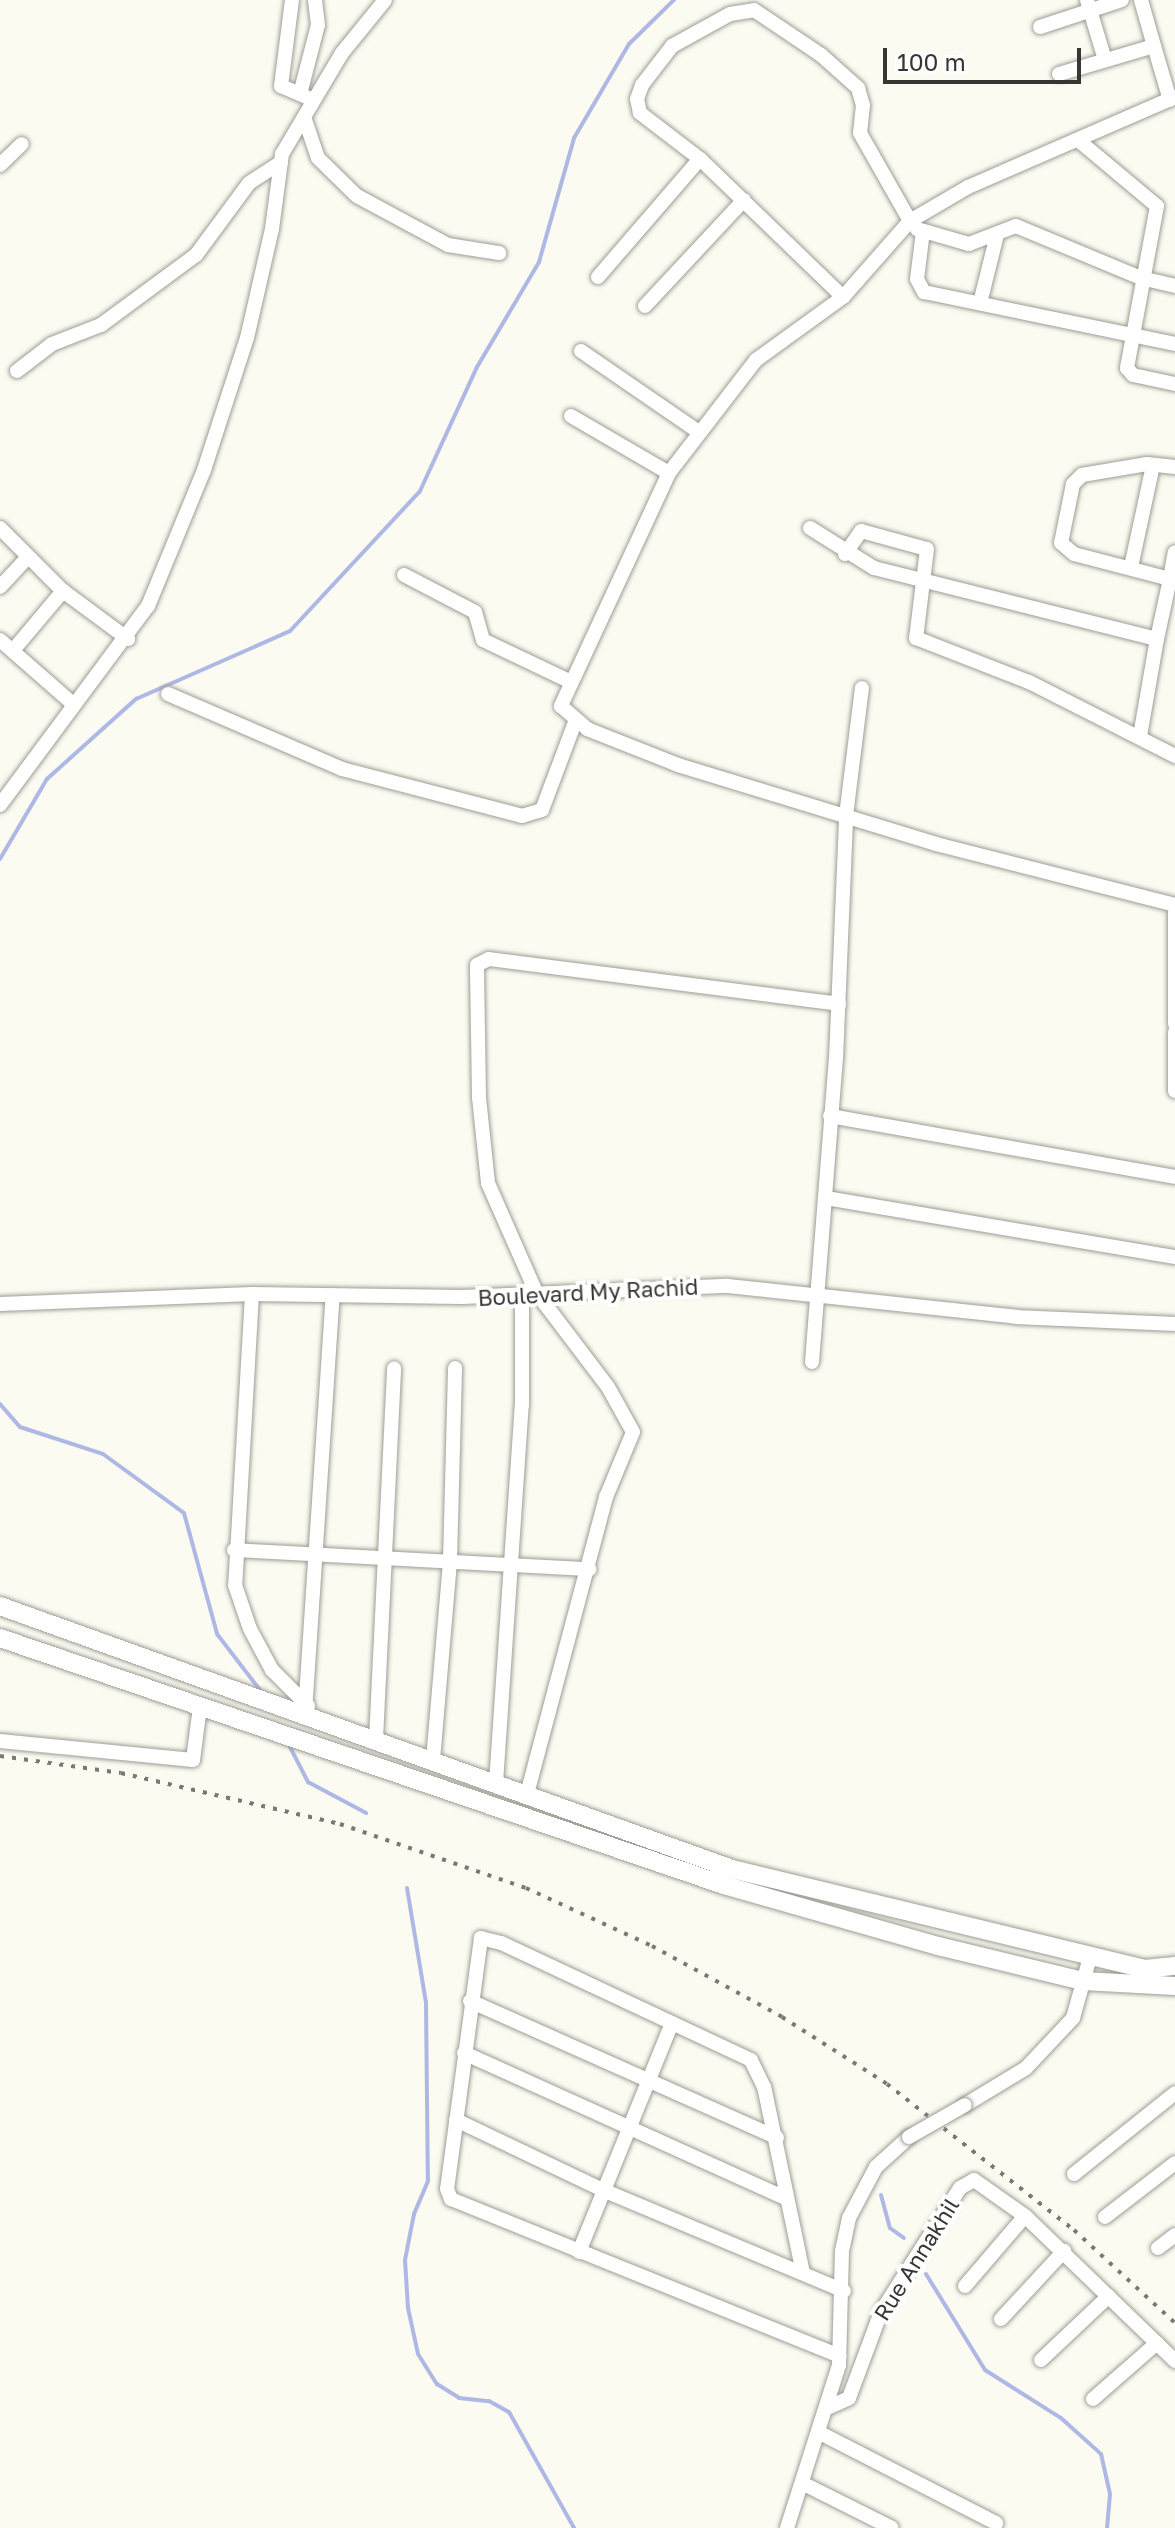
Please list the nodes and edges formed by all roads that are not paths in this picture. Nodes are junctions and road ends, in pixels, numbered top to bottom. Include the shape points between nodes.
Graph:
1 (292, 0) edge
2 (315, 0) edge
3 (385, 0) edge
4 (1122, 0) edge
5 (1141, 0) edge
6 (1088, 5) edge
7 (1040, 27) dead end
8 (1154, 46) junction
9 (1105, 60) junction
10 (1059, 74) dead end
11 (306, 97) junction
12 (1172, 99) edge
13 (304, 117) junction
14 (1078, 140) junction
15 (22, 144) dead end
16 (282, 158) junction
17 (700, 159) junction
18 (0, 165) edge
19 (744, 200) junction
20 (907, 223) junction
21 (923, 231) junction
22 (997, 235) junction
23 (499, 253) dead end
24 (598, 277) dead end
25 (1141, 278) junction
26 (1175, 286) edge
27 (843, 297) junction
28 (980, 303) junction
29 (645, 306) dead end
30 (1132, 335) junction
31 (1175, 344) edge
32 (581, 351) dead end
33 (17, 371) dead end
34 (1175, 384) edge
35 (571, 416) dead end
36 (699, 432) junction
37 (1153, 465) junction
38 (1175, 467) edge
39 (669, 473) junction
40 (0, 528) edge
41 (810, 528) dead end
42 (1175, 552) edge
43 (845, 554) junction
44 (26, 559) junction
45 (1131, 567) junction
46 (404, 575) dead end
47 (1173, 580) edge
48 (924, 581) junction
49 (0, 587) edge
50 (63, 591) junction
51 (128, 639) junction
52 (1157, 639) junction
53 (0, 640) edge
54 (15, 648) junction
55 (571, 682) junction
56 (862, 688) dead end
57 (168, 694) dead end
58 (73, 704) junction
59 (575, 722) junction
60 (1140, 736) junction
61 (1175, 756) edge
62 (0, 805) edge
63 (846, 816) junction
64 (1175, 905) edge
65 (1175, 912) edge
66 (839, 1004) junction
67 (1175, 1024) edge
68 (1175, 1032) edge
69 (1175, 1091) edge
70 (830, 1116) junction
71 (1175, 1177) edge
72 (826, 1198) junction
73 (1175, 1257) edge
74 (529, 1293) junction
75 (820, 1293) junction
76 (252, 1294) junction
77 (333, 1295) junction
78 (0, 1304) edge
79 (1175, 1324) edge
80 (812, 1362) dead end
81 (394, 1368) dead end
82 (455, 1368) dead end
83 (234, 1550) junction
84 (316, 1555) junction
85 (384, 1560) junction
86 (450, 1561) junction
87 (509, 1563) junction
88 (589, 1569) junction
89 (0, 1606) edge
90 (0, 1638) edge
91 (200, 1707) junction
92 (306, 1710) junction
93 (376, 1739) junction
94 (0, 1741) edge
95 (433, 1760) junction
96 (496, 1783) junction
97 (527, 1794) junction
98 (1090, 1957) junction
99 (1175, 1966) edge
100 (1083, 1981) junction
101 (1175, 1986) edge
102 (470, 2001) junction
103 (672, 2023) junction
104 (464, 2053) junction
105 (651, 2078) junction
106 (1175, 2093) edge
107 (456, 2120) junction
108 (629, 2131) junction
109 (777, 2138) junction
110 (1175, 2163) edge
111 (1074, 2174) dead end
112 (605, 2191) junction
113 (787, 2199) junction
114 (1025, 2216) junction
115 (1105, 2217) dead end
116 (1175, 2235) edge
117 (1158, 2248) dead end
118 (1064, 2251) junction
119 (579, 2252) junction
120 (803, 2273) junction
121 (965, 2286) dead end
122 (844, 2291) junction
123 (1109, 2296) junction
124 (1001, 2319) dead end
125 (1157, 2343) junction
126 (840, 2356) junction
127 (1041, 2360) dead end
128 (1175, 2361) edge
129 (1093, 2399) dead end
130 (827, 2408) junction
131 (820, 2433) junction
132 (804, 2484) junction
133 (996, 2523) dead end
134 (787, 2528) edge
135 (892, 2528) edge

1 - 11 street via 281,86
2 - 11 street via 318,25
3 - 11 street
4 - 6 street
5 - 8 street
6 - 7 street
6 - 9 street
8 - 9 street
8 - 12 street
9 - 10 street
11 - 13 street
12 - 14 street
13 - 16 street
13 - 23 street via 318,158 357,196 448,245
14 - 20 street via 968,187
14 - 25 street via 1155,203
15 - 18 street
16 - 33 street via 249,183 196,255 101,325 52,344
16 - 51 street via 247,338 181,531
17 - 19 street
17 - 20 street via 643,117 638,94 672,46 730,14 757,10 856,85 864,143
17 - 24 street
19 - 27 street
19 - 29 street
20 - 21 street
20 - 27 street
21 - 22 street via 964,244
21 - 28 street via 919,287
22 - 25 street via 1016,226
22 - 28 street
25 - 26 street
25 - 30 street
27 - 36 street via 756,360
28 - 30 street
30 - 31 street
30 - 34 street via 1128,370
32 - 36 street
35 - 39 street
36 - 39 street
37 - 38 street
37 - 45 street
37 - 45 street via 1082,475 1069,500 1062,546
39 - 55 street
40 - 44 street
41 - 43 street
42 - 47 street
43 - 48 street
43 - 48 street via 861,531 927,549
44 - 49 street
44 - 50 street
45 - 47 street
46 - 55 street via 475,612 483,640
47 - 52 street
48 - 52 street
48 - 60 street via 914,631 918,639 1029,682
50 - 51 street
50 - 54 street
51 - 58 street
52 - 60 street
53 - 54 street
54 - 58 street
55 - 59 street via 561,706
56 - 63 street
57 - 59 street via 342,769 522,816 542,810
58 - 62 street
59 - 63 street via 678,765
60 - 61 street
63 - 64 street
63 - 66 street
65 - 67 street
66 - 70 street
66 - 74 street via 480,961 482,1156
68 - 69 street
70 - 71 street
70 - 72 street
72 - 73 street
72 - 75 street
74 - 75 street, Boulevard My Rachid via 728,1286
74 - 77 street, Boulevard My Rachid
74 - 87 street
74 - 88 street via 633,1428 606,1497
75 - 79 street, Boulevard My Rachid via 1016,1317
75 - 80 street
76 - 77 street, Boulevard My Rachid
76 - 78 street, Boulevard My Rachid
76 - 83 street
77 - 84 street
81 - 85 street
82 - 86 street
83 - 84 street
83 - 92 street via 235,1585 250,1629 282,1683
84 - 85 street
84 - 92 street
85 - 86 street
85 - 93 street
86 - 87 street
86 - 95 street
87 - 88 street
87 - 96 street
88 - 97 street
89 - 92 main road
90 - 91 main road
91 - 94 street via 193,1760
91 - 100 main road via 724,1885
92 - 93 main road
93 - 95 main road
95 - 96 main road
96 - 97 main road
97 - 98 main road via 732,1869
98 - 99 main road via 1145,1969
98 - 100 street
100 - 101 main road
100 - 122 street, bridge via 1073,2018 1026,2068 909,2137 876,2167 855,2202 842,2251
102 - 103 street via 477,1942 485,1937
102 - 104 street
102 - 105 street
103 - 105 street
103 - 109 street via 751,2060
104 - 107 street
104 - 108 street
105 - 108 street
105 - 109 street
106 - 111 street
107 - 112 street
107 - 119 street via 447,2189 451,2199
108 - 112 street
108 - 113 street
109 - 113 street
110 - 115 street
112 - 119 street
112 - 120 street
113 - 120 street
114 - 118 street, Rue Annakhil
114 - 121 street
114 - 130 street, Rue Annakhil via 982,2182 964,2183 881,2312 849,2398
116 - 117 street
118 - 123 street, Rue Annakhil
118 - 124 street
119 - 126 street
120 - 122 street
122 - 126 street
123 - 125 street, Rue Annakhil
123 - 127 street
125 - 128 street, Rue Annakhil
125 - 129 street
126 - 130 street
130 - 131 street
131 - 132 street
131 - 133 street
132 - 134 street
132 - 135 street

